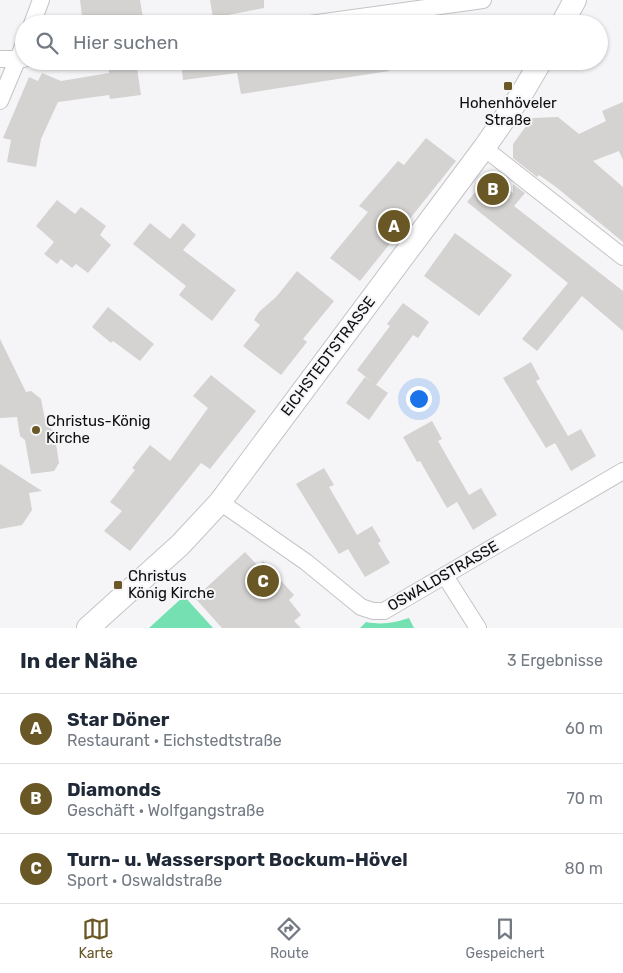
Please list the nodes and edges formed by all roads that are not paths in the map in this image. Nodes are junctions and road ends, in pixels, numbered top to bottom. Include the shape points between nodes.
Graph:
1 (41, 0) edge
2 (483, 0) edge
3 (575, 0) edge
4 (35, 15) edge
5 (375, 15) edge
6 (567, 15) edge
7 (0, 59) edge
8 (15, 59) edge
9 (16, 70) edge
10 (536, 70) edge
11 (0, 101) edge
12 (484, 148) junction
13 (623, 257) edge
14 (623, 471) edge
15 (220, 502) junction
16 (445, 576) junction
17 (88, 628) edge
18 (478, 628) edge

1 - 4 street
2 - 5 street
3 - 6 street
7 - 8 street
9 - 11 street
10 - 12 street, EICHSTEDTSTRASSE
12 - 13 street
12 - 15 street, EICHSTEDTSTRASSE
14 - 16 street, OSWALDSTRASSE
15 - 16 street, OSWALDSTRASSE via 306,562 361,607 373,611 384,611
15 - 17 street, EICHSTEDTSTRASSE via 180,545
16 - 18 street

